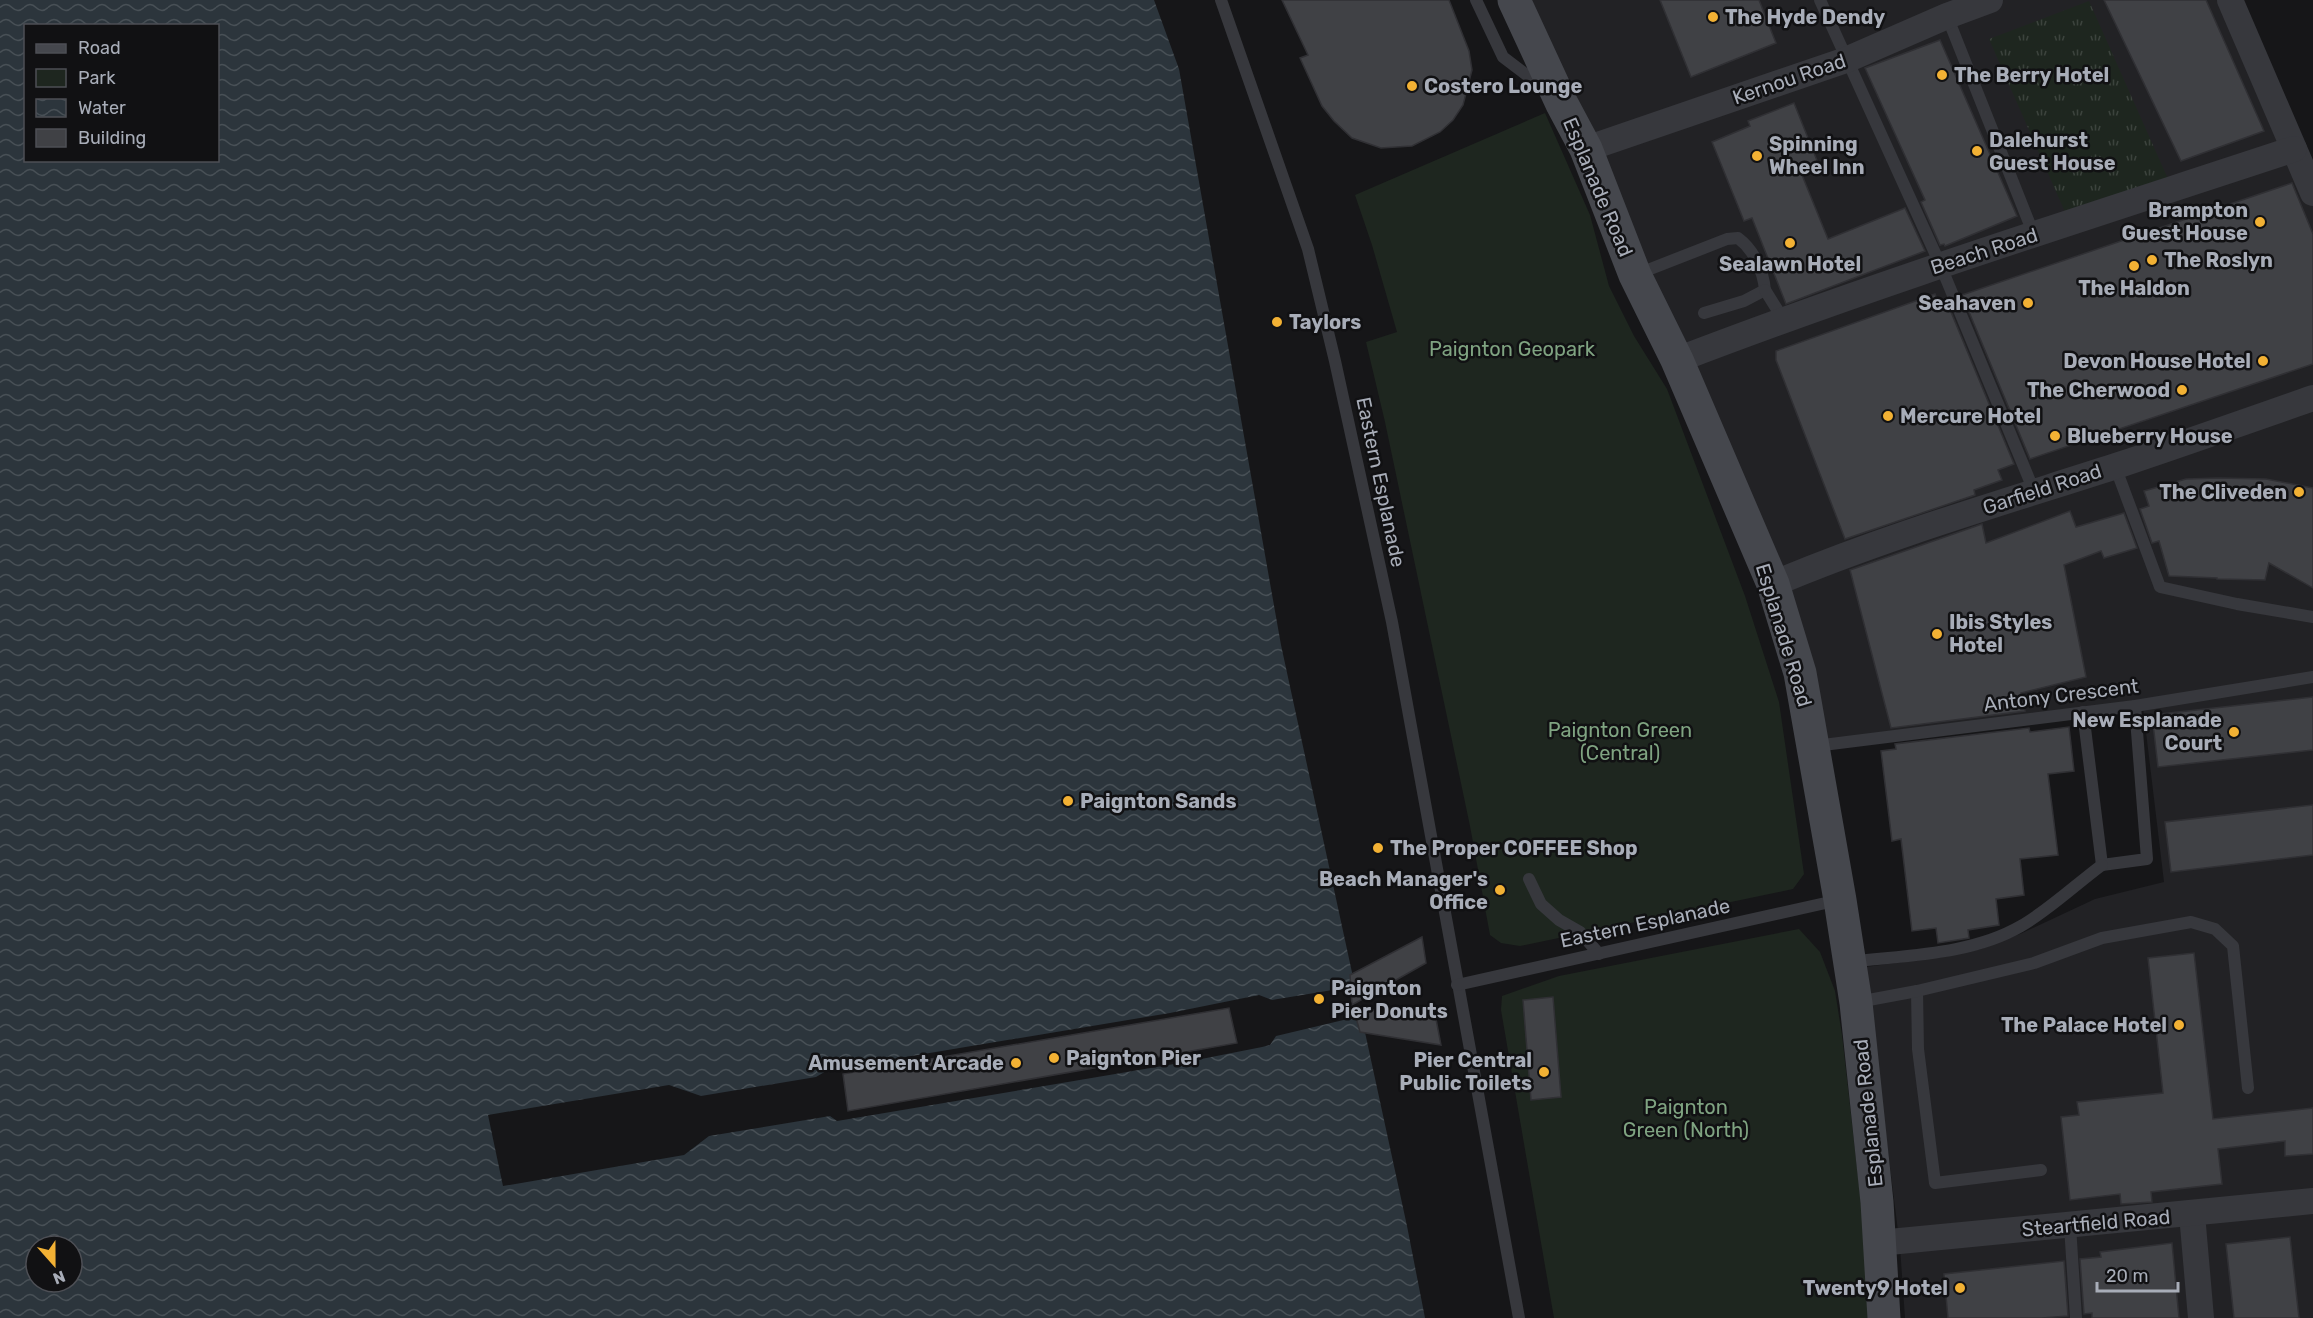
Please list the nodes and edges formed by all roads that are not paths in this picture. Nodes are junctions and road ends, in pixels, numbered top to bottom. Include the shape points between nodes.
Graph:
1 (1221, 0) edge
2 (1476, 0) edge
3 (1514, 0) edge
4 (1820, 0) edge
5 (1990, 0) edge
6 (2230, 0) edge
7 (1947, 16) junction
8 (1846, 60) junction
9 (1545, 68) junction
10 (1586, 149) junction
11 (2294, 149) junction
12 (2313, 193) edge
13 (2034, 235) junction
14 (1940, 264) junction
15 (1635, 275) junction
16 (1765, 290) junction
17 (1704, 313) dead end
18 (1783, 319) junction
19 (1677, 360) junction
20 (2313, 398) edge
21 (2115, 466) junction
22 (2034, 490) junction
23 (1773, 584) junction
24 (2313, 617) edge
25 (2313, 677) edge
26 (2135, 706) junction
27 (2083, 712) junction
28 (1814, 746) junction
29 (2102, 865) junction
30 (1529, 879) dead end
31 (1840, 900) junction
32 (1599, 954) junction
33 (1849, 963) junction
34 (1457, 985) junction
35 (1917, 991) junction
36 (1856, 1003) junction
37 (2248, 1088) dead end
38 (2041, 1170) dead end
39 (2313, 1201) edge
40 (2192, 1214) junction
41 (2070, 1226) junction
42 (1879, 1243) junction
43 (1519, 1318) edge
44 (1884, 1318) edge
45 (2076, 1318) edge
46 (2201, 1318) edge

1 - 34 lane, Eastern Esplanade via 1299,222 1327,327 1392,622
2 - 9 lane via 1503,57 1528,76
3 - 9 main road, Esplanade Road
4 - 8 lane
5 - 7 street, Kernou Road
6 - 11 street
7 - 8 street, Kernou Road
7 - 13 lane
8 - 10 street, Kernou Road
8 - 14 lane
9 - 10 main road, Esplanade Road
10 - 15 main road, Esplanade Road
11 - 12 street
11 - 13 street, Beach Road
13 - 14 street, Beach Road
14 - 18 street, Beach Road
14 - 22 lane
15 - 16 lane via 1738,238 1750,249
15 - 19 main road, Esplanade Road
16 - 17 lane
16 - 18 lane
18 - 19 street, Beach Road
19 - 23 main road, Esplanade Road
20 - 21 street, Garfield Road
21 - 22 street, Garfield Road
21 - 24 lane via 2160,587
22 - 23 street, Garfield Road via 1831,559
23 - 28 main road, Esplanade Road via 1800,673
25 - 26 lane, Antony Crescent
26 - 27 lane, Antony Crescent
26 - 29 lane via 2147,859
27 - 28 lane, Antony Crescent
27 - 29 lane
28 - 31 main road, Esplanade Road
29 - 33 lane via 2021,926 1992,939 1953,949
30 - 32 lane via 1541,904 1580,932
31 - 32 lane, Eastern Esplanade
31 - 33 main road, Esplanade Road
32 - 34 lane, Eastern Esplanade
33 - 36 main road, Esplanade Road
34 - 43 lane, Eastern Esplanade
35 - 36 lane
35 - 37 lane via 2034,963 2102,938 2191,922 2215,929 2233,946
35 - 38 lane via 1918,1049 1935,1183
36 - 42 main road, Esplanade Road
39 - 40 street, Steartfield Road
40 - 41 street, Steartfield Road
40 - 46 street
41 - 42 street, Steartfield Road
41 - 45 lane
42 - 44 main road, Esplanade Road

